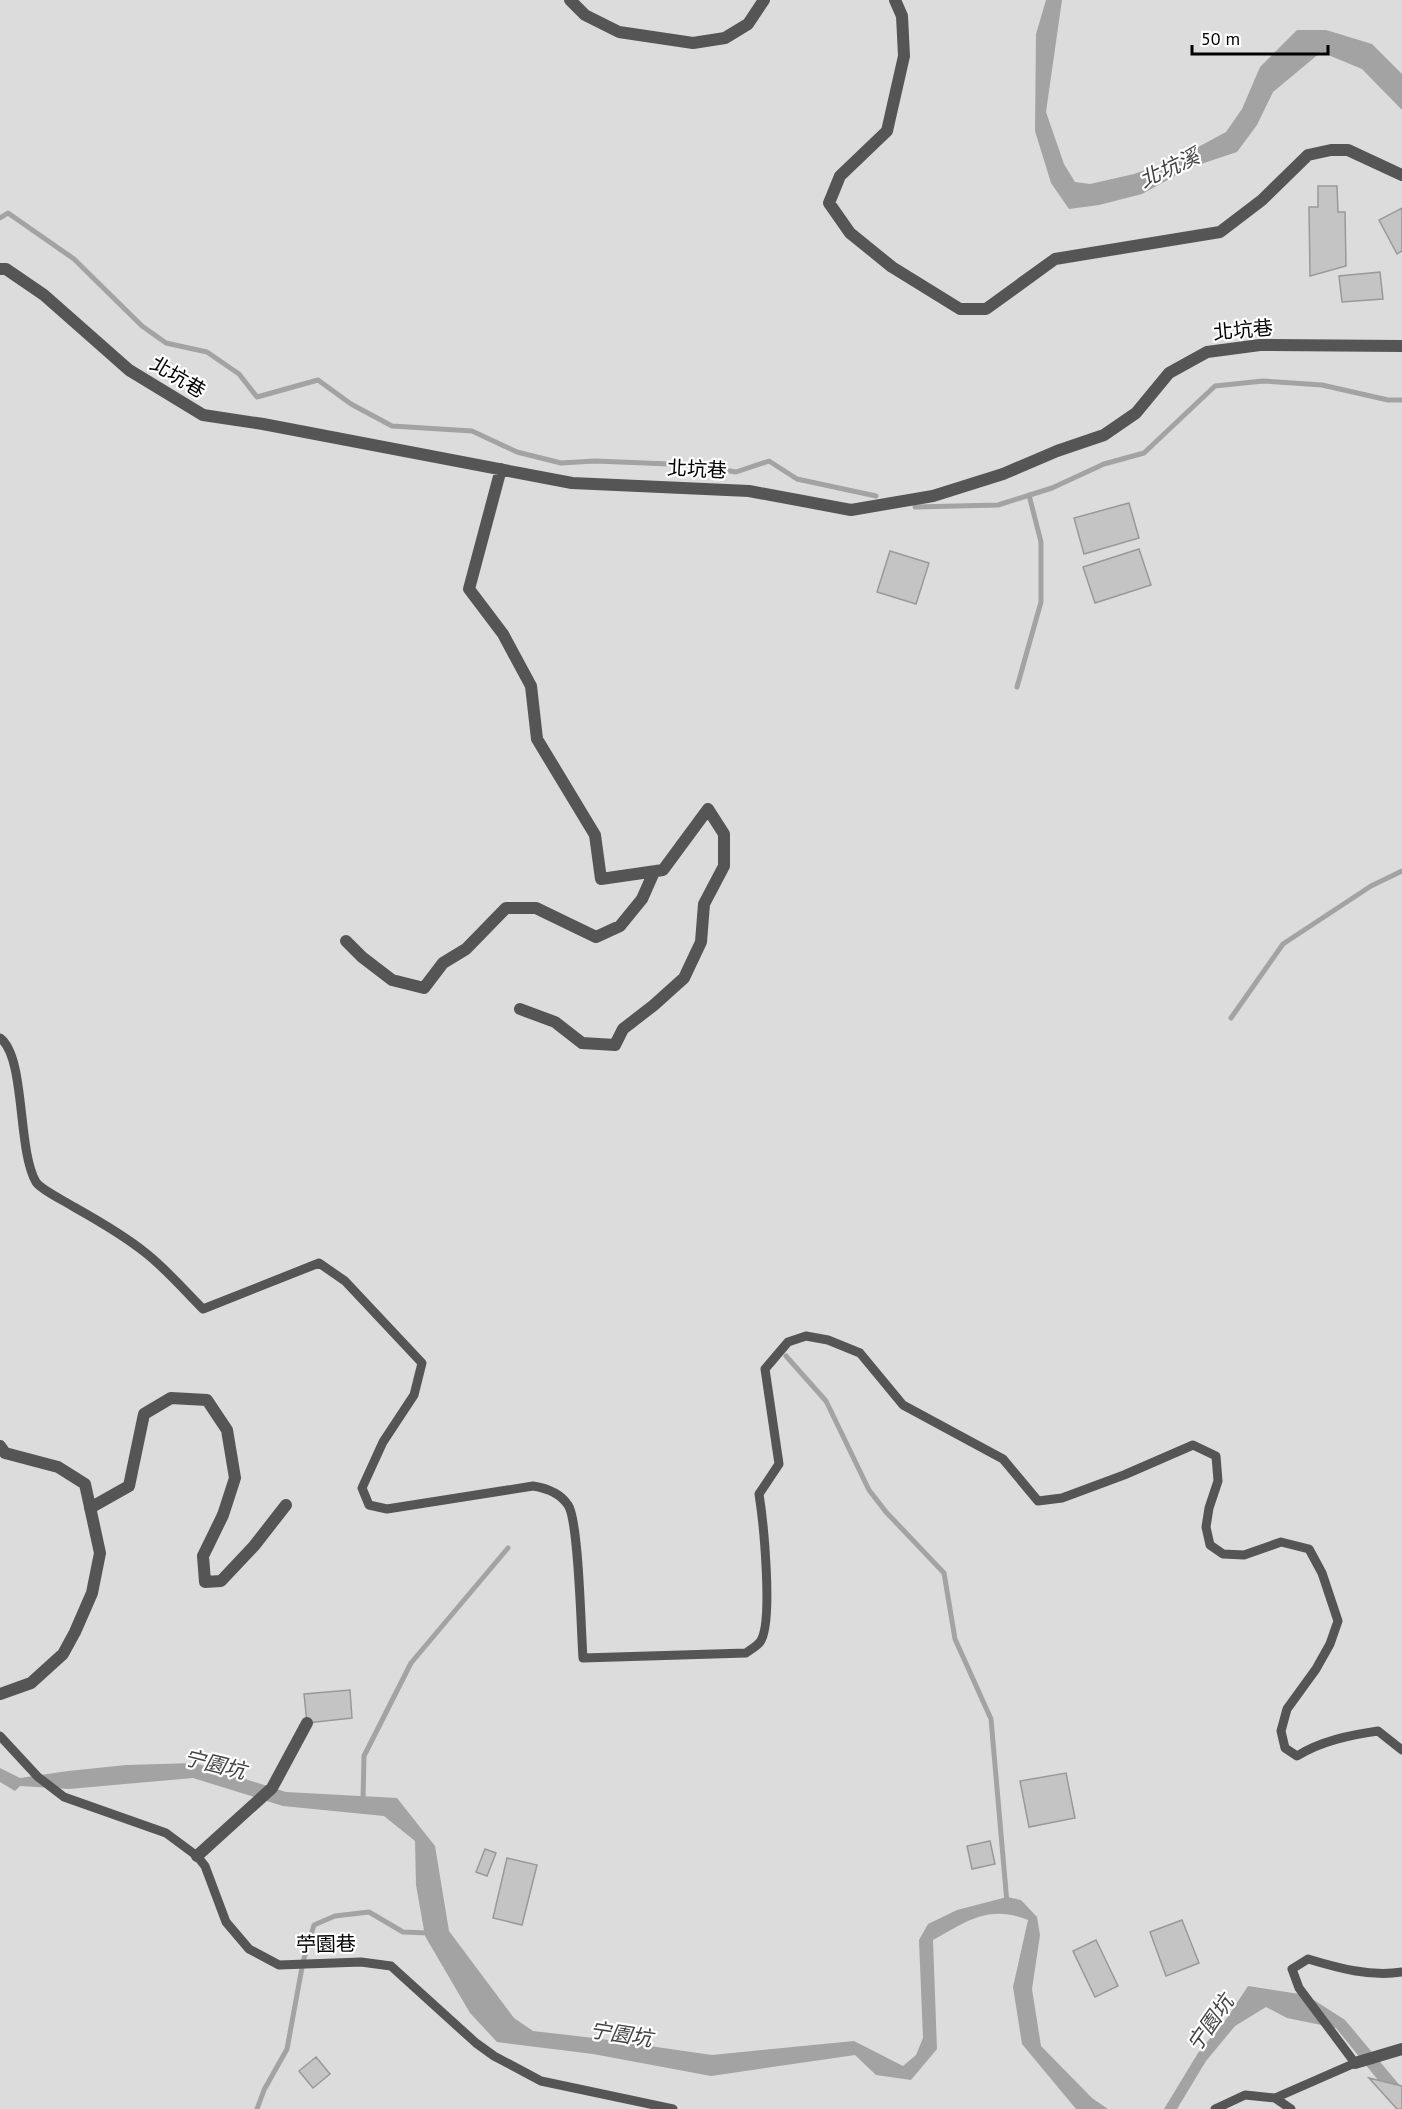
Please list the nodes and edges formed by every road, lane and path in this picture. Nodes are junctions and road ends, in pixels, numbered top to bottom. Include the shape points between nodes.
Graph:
1 (570, 0) edge
2 (764, 0) edge
3 (895, 0) edge
4 (1402, 175) edge
5 (0, 269) edge
6 (1402, 346) edge
7 (501, 470) junction
8 (654, 872) junction
9 (346, 941) dead end
10 (520, 1009) dead end
11 (0, 1038) edge
12 (0, 1446) edge
13 (286, 1505) dead end
14 (90, 1508) junction
15 (0, 1694) edge
16 (308, 1723) dead end
17 (0, 1736) edge
18 (1402, 1750) edge
19 (198, 1856) junction
20 (1402, 1972) edge
21 (1402, 2049) edge
22 (1355, 2063) junction
23 (1275, 2098) junction
24 (673, 2109) edge
25 (1215, 2109) edge
26 (1291, 2109) edge

1 - 2 street via 585,15 619,32 693,43 725,38 748,24
3 - 4 street via 902,16 904,56 887,131 840,176 830,203 850,233 892,267 960,309 986,309 1055,259 1220,232 1262,200 1308,155 1348,150
5 - 7 street, 北坑巷 via 6,269 44,295 129,370 203,415
6 - 7 street, 北坑巷 via 1260,345 1207,352 1169,373 1136,413 1104,435 933,496 851,510 749,491 572,483
7 - 8 street via 469,589 502,634 531,686 537,738 595,835 601,879
8 - 9 street via 642,899 620,926 596,937 536,908 506,908 466,949 443,963 424,988 392,980
8 - 10 street via 663,870 708,809 724,834 724,866 704,904 701,942 684,978 623,1029 615,1045 582,1043 555,1022
11 - 18 lane via 6,1042 16,1076 26,1159 37,1185 148,1255 203,1309 319,1263 345,1281 422,1363 414,1395 383,1442 362,1488 369,1505 387,1509 532,1486 548,1488 569,1506 576,1536 583,1658 746,1653 761,1641 767,1622 764,1522 759,1494 779,1464 765,1369 788,1342 806,1336 860,1353 903,1405 1003,1459 1038,1501 1062,1498 1193,1445 1216,1456 1218,1482 1206,1527 1210,1545 1223,1554 1244,1555 1281,1542 1309,1549 1322,1573 1338,1621 1321,1661 1287,1709 1281,1731 1285,1748 1297,1756 1312,1747 1378,1731
12 - 14 street via 5,1453 58,1467 85,1484
13 - 14 street via 220,1581 206,1582 203,1556 235,1478 227,1430 207,1400 171,1398 144,1414 129,1486
14 - 15 street via 100,1553 92,1593 75,1632 63,1654 31,1683
16 - 19 street via 272,1788
17 - 19 lane, 苧園巷 via 38,1777 64,1797 166,1833
19 - 24 lane, 苧園巷 via 226,1922 249,1949 279,1965 361,1962 391,1966 476,2043 541,2081
20 - 22 lane via 1346,1970 1308,1959 1292,1969 1299,1988
21 - 22 street
22 - 23 lane
23 - 25 lane via 1245,2095
23 - 26 lane

